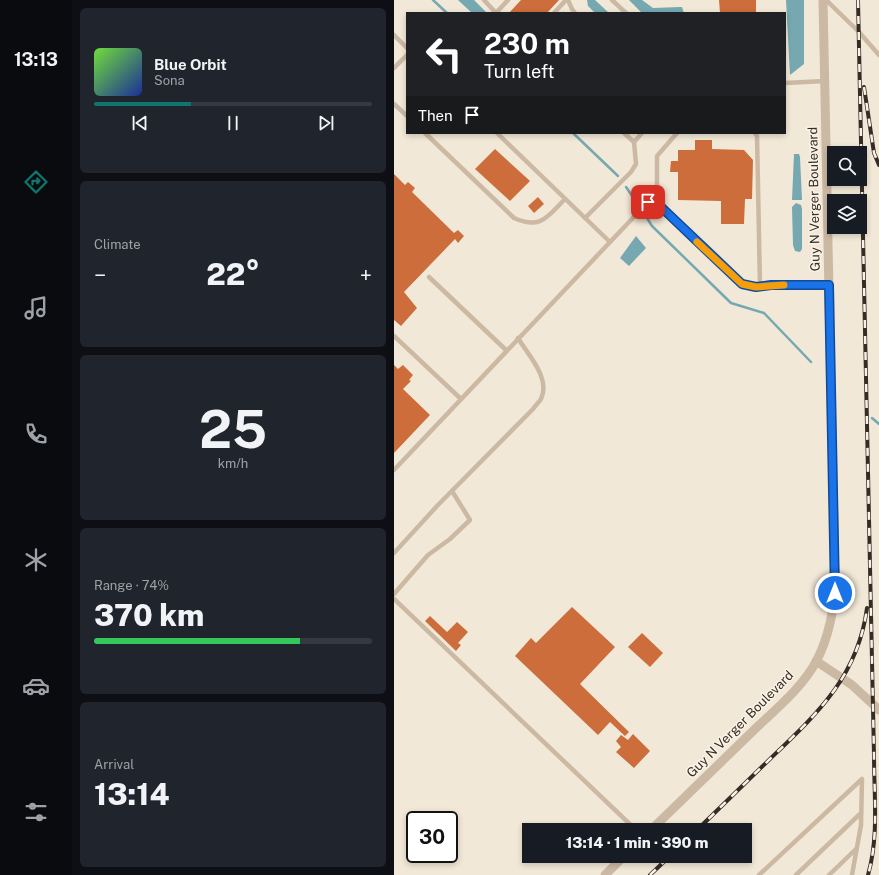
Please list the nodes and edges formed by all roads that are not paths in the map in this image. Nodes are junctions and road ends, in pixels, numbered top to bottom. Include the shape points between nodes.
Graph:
1 (484, 0) edge
2 (508, 0) edge
3 (567, 0) edge
4 (612, 0) edge
5 (824, 0) edge
6 (495, 12) edge
7 (497, 12) edge
8 (555, 12) edge
9 (572, 12) edge
10 (625, 12) edge
11 (394, 35) edge
12 (406, 47) edge
13 (879, 55) edge
14 (406, 56) edge
15 (394, 68) edge
16 (825, 81) junction
17 (786, 83) edge
18 (394, 104) edge
19 (406, 115) edge
20 (426, 134) edge
21 (498, 134) edge
22 (625, 134) edge
23 (641, 134) edge
24 (676, 134) edge
25 (756, 134) edge
26 (634, 142) junction
27 (566, 199) junction
28 (657, 205) junction
29 (585, 218) junction
30 (610, 242) junction
31 (429, 277) dead end
32 (829, 285) junction
33 (760, 286) junction
34 (394, 336) edge
35 (518, 338) junction
36 (506, 350) junction
37 (461, 399) junction
38 (394, 470) edge
39 (452, 491) junction
40 (394, 553) edge
41 (394, 594) edge
42 (394, 599) edge
43 (816, 661) junction
44 (879, 710) edge
45 (861, 813) junction
46 (629, 823) edge
47 (658, 823) edge
48 (856, 849) junction
49 (617, 863) edge
50 (605, 875) edge
51 (759, 875) edge
52 (796, 875) edge
53 (829, 875) edge
54 (852, 875) edge

1 - 6 lane
2 - 7 lane
3 - 8 lane
3 - 9 lane
4 - 10 lane
5 - 13 lane via 859,32
5 - 16 street, Guy N Verger Boulevard
11 - 12 lane
14 - 15 lane
16 - 17 lane
16 - 32 street, Guy N Verger Boulevard
18 - 19 lane
20 - 27 lane via 514,218 532,223 542,222
21 - 27 lane
22 - 26 lane
23 - 26 lane
24 - 28 lane via 657,156
25 - 33 lane
26 - 29 lane via 636,164 632,172
27 - 29 lane
28 - 30 lane via 648,202
28 - 33 lane via 742,284
29 - 30 lane
30 - 35 lane
31 - 36 lane
32 - 33 lane
32 - 43 street, Guy N Verger Boulevard via 835,602 825,642
34 - 37 lane
35 - 36 lane
35 - 39 lane via 542,376 541,399
36 - 37 lane
37 - 38 lane
39 - 40 lane
39 - 41 lane via 470,520 428,555
42 - 46 lane
43 - 44 street via 852,685
43 - 47 street, Guy N Verger Boulevard via 794,692
45 - 48 lane
45 - 51 lane via 862,779
45 - 52 lane
48 - 53 lane
48 - 54 lane
49 - 50 street

